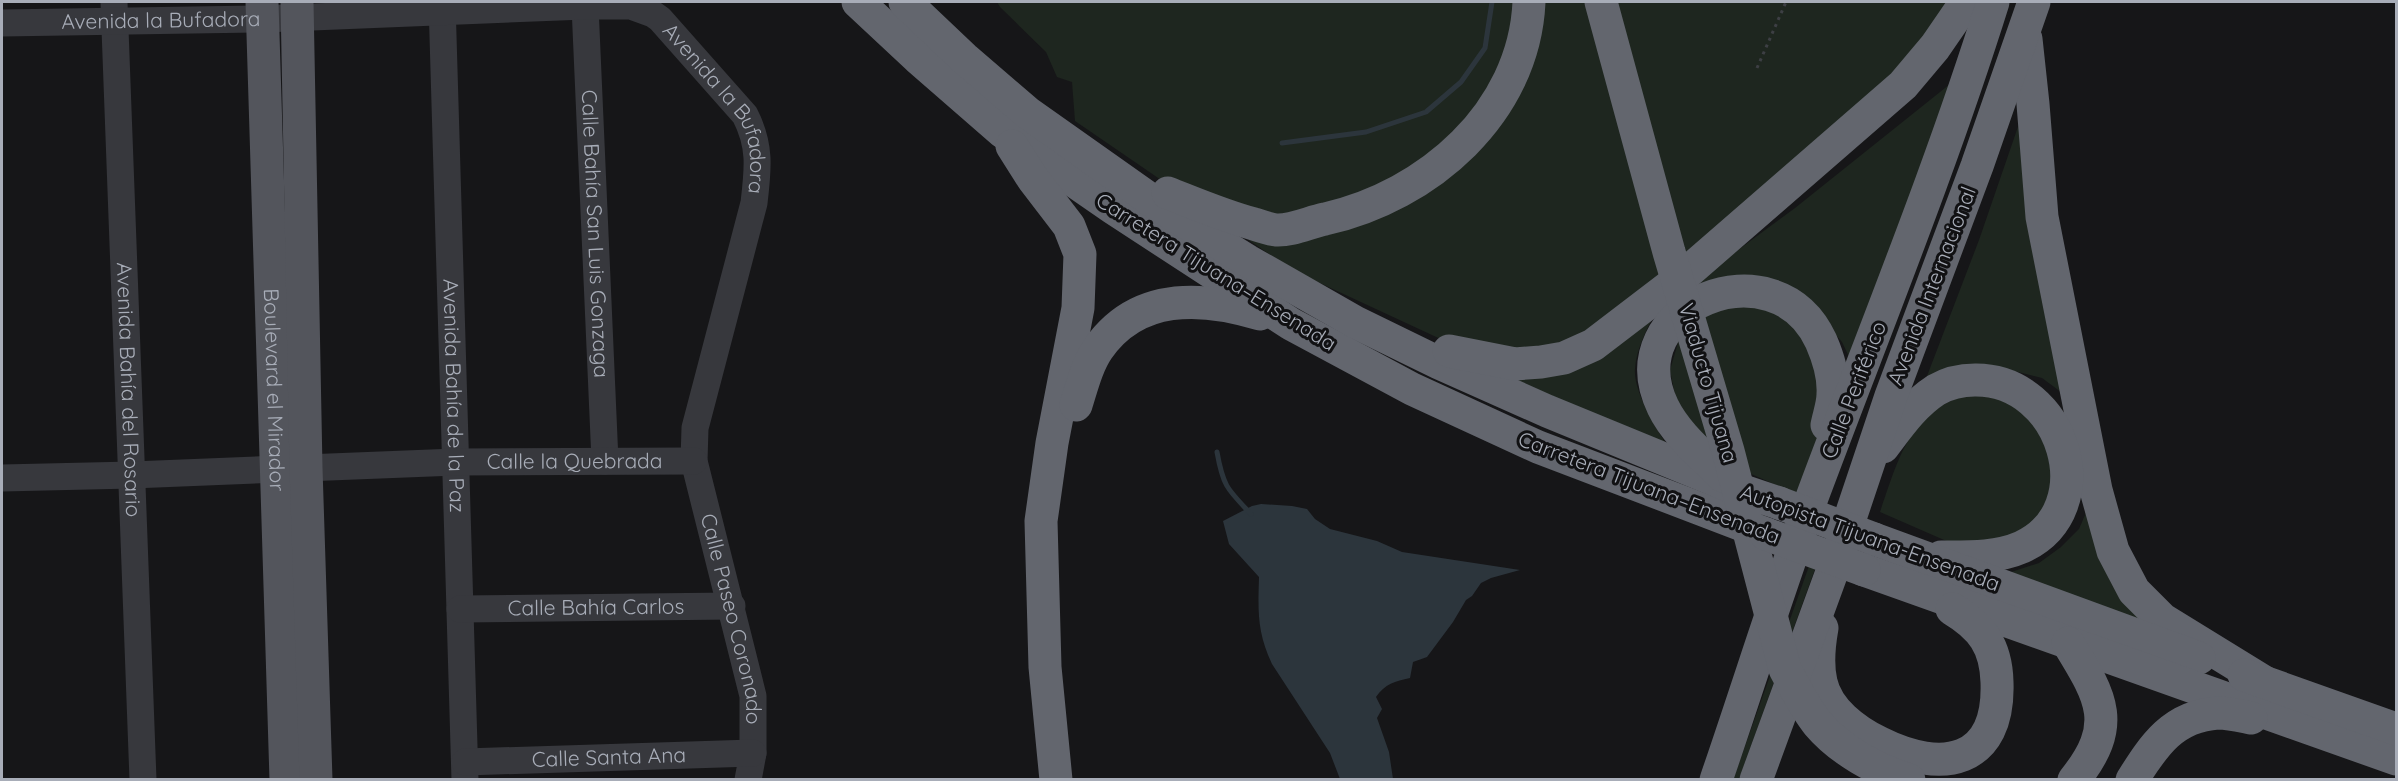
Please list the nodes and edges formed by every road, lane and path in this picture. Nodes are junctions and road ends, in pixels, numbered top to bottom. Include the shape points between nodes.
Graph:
1 (858, 2) edge
2 (905, 2) edge
3 (1529, 2) edge
4 (1601, 2) edge
5 (1786, 2) edge
6 (1966, 2) edge
7 (1993, 2) edge
8 (636, 4) edge
9 (585, 6) junction
10 (442, 7) edge
11 (262, 10) edge
12 (297, 10) edge
13 (114, 12) edge
14 (2029, 15) edge
15 (2, 23) edge
16 (1757, 68) dead end
17 (1003, 132) junction
18 (1060, 136) junction
19 (1354, 322) junction
20 (1291, 324) junction
21 (694, 460) junction
22 (605, 461) junction
23 (456, 462) junction
24 (1868, 467) junction
25 (291, 468) junction
26 (132, 476) junction
27 (2, 478) edge
28 (1737, 489) junction
29 (1815, 492) junction
30 (1922, 557) junction
31 (1848, 571) junction
32 (1919, 590) junction
33 (732, 606) junction
34 (460, 609) junction
35 (2068, 642) junction
36 (2266, 683) junction
37 (2305, 726) junction
38 (2397, 729) edge
39 (753, 753) junction
40 (2397, 759) edge
41 (465, 771) edge
42 (2081, 771) edge
43 (143, 780) edge
44 (286, 780) edge
45 (316, 780) edge
46 (748, 780) edge
47 (1056, 780) edge
48 (1072, 780) edge
49 (1716, 780) edge
50 (1756, 780) edge
51 (1909, 780) edge
52 (2132, 780) edge

1 - 17 highway, Carretera Tijuana–Ensenada
2 - 18 highway, Carretera Tijuana–Ensenada via 963,58
3 - 18 highway via 1518,59 1488,116 1443,164 1399,193 1341,215 1276,230 1225,216 1165,192
4 - 51 highway, Viaducto Tijuana, bridge via 1728,451 1785,669 1819,725 1836,741 1862,759
5 - 16 path
6 - 19 highway via 1903,84 1682,277 1593,345 1564,358 1515,364 1461,354
7 - 29 highway, Calle Periférico via 1915,230
8 - 9 street, Avenida la Bufadora
8 - 21 street, Avenida la Bufadora via 660,20 745,115 754,134 759,164 754,203 695,428
9 - 10 street, Avenida la Bufadora
9 - 22 street, Calle Bahía San Luis Gonzaga
10 - 12 street, Avenida la Bufadora
10 - 23 street, Avenida Bahía de la Paz
11 - 12 street, Avenida la Bufadora
11 - 13 street, Avenida la Bufadora
11 - 25 main road, Boulevard el Mirador
12 - 25 main road, Boulevard el Mirador
13 - 15 street, Avenida la Bufadora
13 - 26 street, Avenida Bahía del Rosario
14 - 24 highway, Avenida Internacional
14 - 36 highway via 2042,217 2096,490 2113,551 2134,591 2162,619
17 - 20 highway, Carretera Tijuana–Ensenada
17 - 47 highway via 1069,226 1080,254 1078,308 1041,521 1045,668
18 - 19 highway, Carretera Tijuana–Ensenada via 1161,207
19 - 28 highway, Autopista Tijuana-Ensenada via 1547,411
20 - 31 highway, Carretera Tijuana–Ensenada, bridge via 1412,389 1538,447 1766,534
20 - 48 highway via 1215,303 1160,304 1128,318 1096,351 1070,423 1060,496
21 - 22 street, Calle la Quebrada
21 - 33 street, Calle Paseo Coronado
22 - 23 street, Calle la Quebrada
23 - 25 street, Calle la Quebrada
23 - 34 street, Avenida Bahía de la Paz
24 - 30 highway via 1913,408 1937,389 1960,380 2009,385 2046,413 2065,454 2066,479 2065,496 2043,533 2022,547 1996,554
24 - 31 highway, Avenida Internacional
25 - 26 street, Calle la Quebrada
25 - 44 main road, Boulevard el Mirador
25 - 45 main road, Boulevard el Mirador
26 - 27 street, Calle la Quebrada
26 - 43 street, Avenida Bahía del Rosario
28 - 29 highway via 1692,446 1663,408 1654,370 1662,336 1676,318 1690,305 1731,291 1772,295 1793,306 1806,318 1829,360 1833,393
28 - 30 highway, Autopista Tijuana-Ensenada, bridge
29 - 49 highway, Calle Periférico
30 - 36 highway, Autopista Tijuana-Ensenada
31 - 32 highway, Carretera Tijuana–Ensenada
31 - 32 highway via 1819,647 1821,682 1829,701 1844,719 1894,750 1942,761 1957,759 1985,738 1992,722 1998,705 1996,666 1991,648 1969,620
31 - 50 highway
32 - 35 highway, Autopista Tijuana-Ensenada
33 - 34 street, Calle Bahía Carlos
33 - 39 street, Calle Paseo Coronado via 753,696
34 - 41 street, Avenida Bahía de la Paz
35 - 37 highway, Autopista Tijuana-Ensenada
35 - 42 highway via 2094,684 2102,721 2097,742
36 - 38 highway, Autopista Tijuana-Ensenada
37 - 40 highway, Autopista Tijuana-Ensenada
37 - 52 highway via 2220,713 2193,718 2167,732
39 - 41 street, Calle Santa Ana
39 - 46 street, Calle Paseo Coronado

